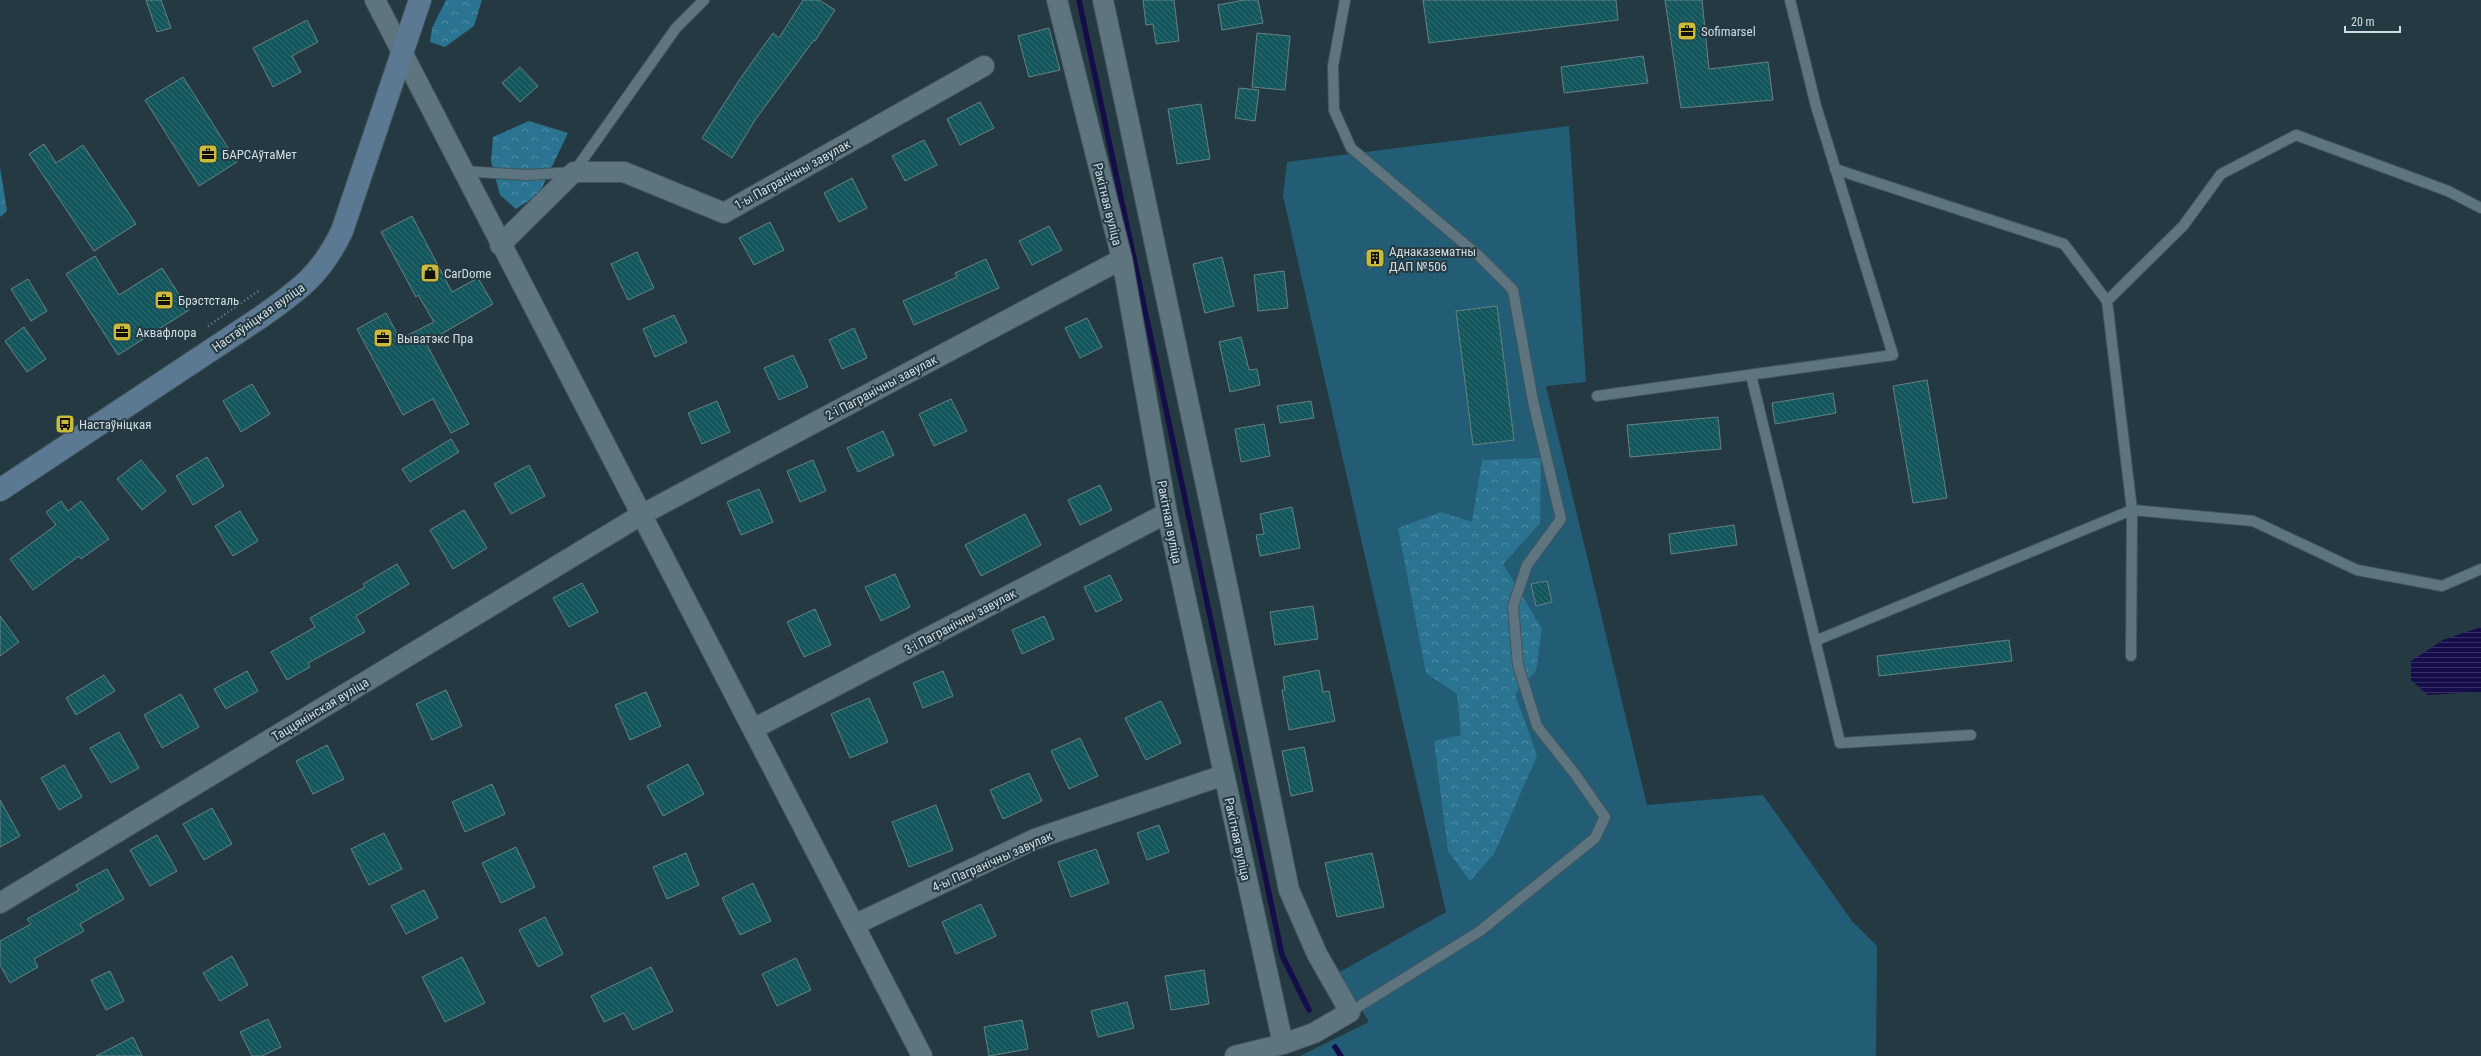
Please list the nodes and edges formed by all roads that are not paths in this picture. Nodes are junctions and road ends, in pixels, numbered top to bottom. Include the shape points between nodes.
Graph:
1 (375, 0) edge
2 (420, 0) edge
3 (704, 0) edge
4 (1057, 0) edge
5 (1102, 0) edge
6 (1345, 0) edge
7 (1790, 0) edge
8 (403, 53) junction
9 (984, 66) dead end
10 (1835, 169) junction
11 (462, 171) junction
12 (574, 172) junction
13 (2481, 208) edge
14 (500, 245) junction
15 (1122, 259) junction
16 (2106, 300) junction
17 (1750, 375) junction
18 (1597, 396) dead end
19 (0, 490) edge
20 (2132, 510) junction
21 (1167, 513) junction
22 (641, 515) junction
23 (2481, 569) edge
24 (1815, 641) junction
25 (2131, 656) dead end
26 (753, 729) junction
27 (1971, 735) dead end
28 (1224, 775) junction
29 (0, 904) edge
30 (854, 925) junction
31 (1350, 1012) junction
32 (1283, 1044) junction
33 (922, 1056) edge
34 (1235, 1056) edge

1 - 8 street
2 - 8 street, Настаўніцкая вуліца
3 - 12 lane via 676,28
4 - 15 street, Ракітная вуліца
5 - 31 street via 1227,581 1289,890 1318,954
6 - 31 lane via 1333,66 1334,110 1351,148 1479,256 1513,290 1533,401 1562,519 1527,565 1513,606 1518,664 1537,726 1605,817 1595,838 1480,931
7 - 10 lane via 1816,106
8 - 11 street
8 - 19 street, Настаўніцкая вуліца via 342,231 330,256 313,276 301,289 261,317
9 - 12 street, 1-ы Пагранічны завулак via 724,213 624,172
10 - 16 lane via 2064,244
10 - 17 lane via 1893,355
11 - 12 lane via 527,175
11 - 14 street
12 - 14 street
13 - 16 lane via 2448,191 2296,135 2222,174 2183,226
14 - 22 street
15 - 21 street, Ракітная вуліца
15 - 22 street, 2-і Пагранічны завулак
16 - 20 lane
17 - 18 lane
17 - 24 lane
20 - 23 lane via 2253,521 2357,570 2442,586
20 - 24 lane
20 - 25 lane
21 - 26 street, 3-і Пагранічны завулак
21 - 28 street, Ракітная вуліца
22 - 26 street
22 - 29 street, Таццянінская вуліца
24 - 27 lane via 1840,743
26 - 30 street
28 - 30 street, 4-ы Пагранічны завулак via 1035,839
28 - 32 street, Ракітная вуліца
30 - 33 street
31 - 32 street via 1314,1033
32 - 34 street

